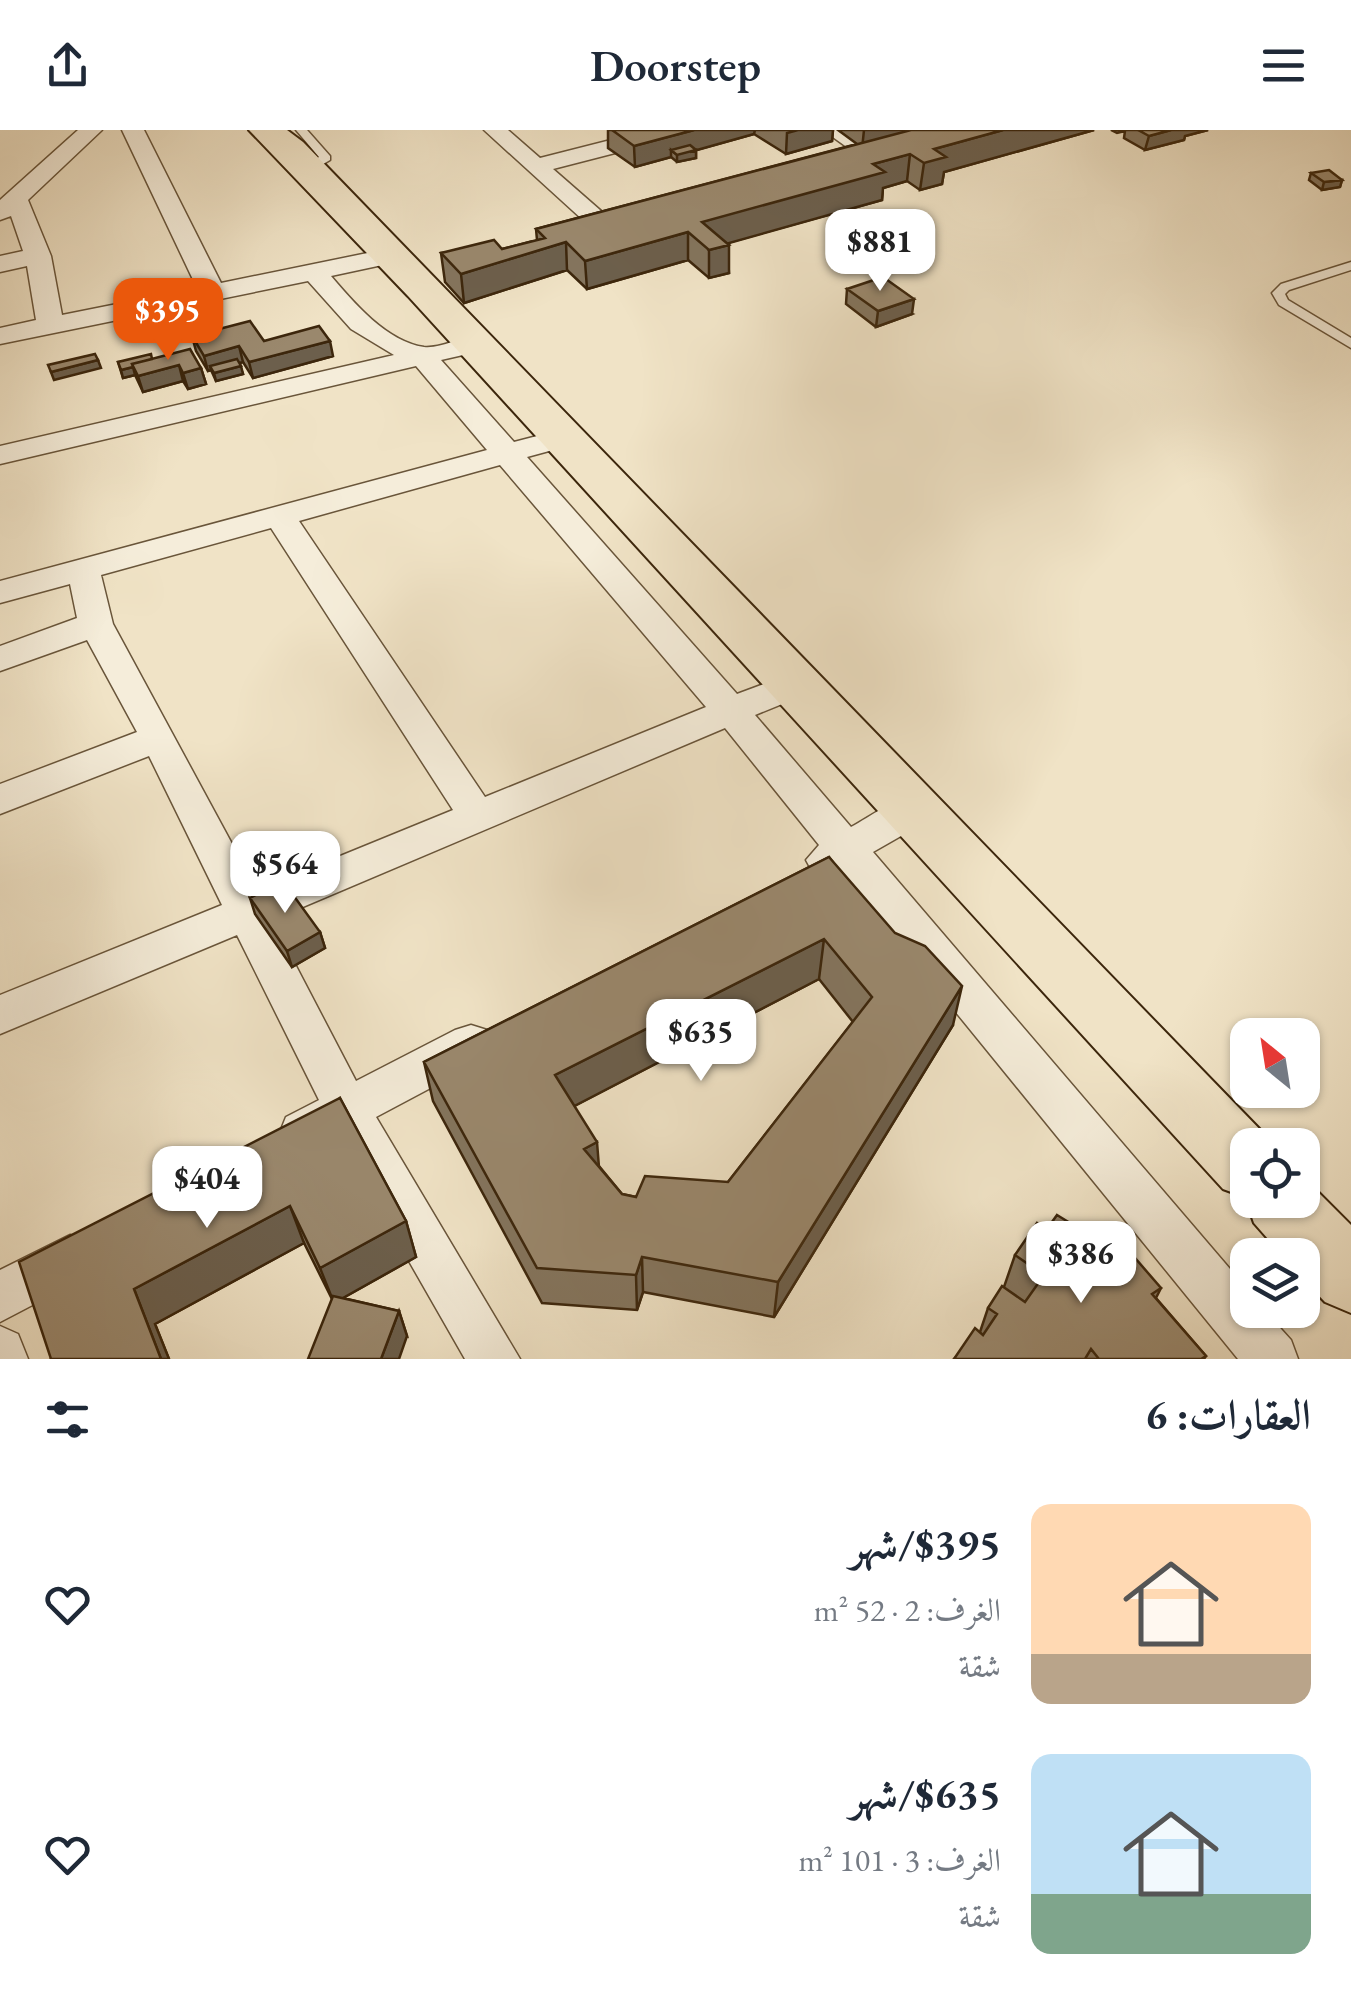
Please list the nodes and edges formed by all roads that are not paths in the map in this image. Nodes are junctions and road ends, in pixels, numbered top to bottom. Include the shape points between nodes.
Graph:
1 (91, 130) edge
2 (133, 130) edge
3 (266, 130) edge
4 (495, 130) edge
5 (677, 130) edge
6 (834, 130) edge
7 (305, 149) edge
8 (535, 166) junction
9 (846, 174) edge
10 (8, 207) edge
11 (576, 246) edge
12 (38, 256) junction
13 (0, 264) edge
14 (1351, 266) edge
15 (314, 272) junction
16 (418, 275) junction
17 (212, 293) junction
18 (51, 326) junction
19 (0, 336) edge
20 (475, 344) junction
21 (1351, 344) edge
22 (422, 356) junction
23 (564, 438) junction
24 (506, 454) junction
25 (0, 455) edge
26 (279, 515) junction
27 (84, 572) junction
28 (0, 592) edge
29 (96, 624) junction
30 (0, 659) edge
31 (796, 684) junction
32 (731, 711) junction
33 (159, 738) junction
34 (0, 800) edge
35 (915, 810) junction
36 (477, 816) junction
37 (847, 849) junction
38 (795, 876) edge
39 (248, 911) junction
40 (0, 1015) edge
41 (502, 1028) edge
42 (346, 1108) junction
43 (1230, 1147) edge
44 (260, 1156) edge
45 (1297, 1218) edge
46 (104, 1240) edge
47 (1351, 1277) edge
48 (0, 1297) edge
49 (494, 1359) edge
50 (1272, 1359) edge

1 - 10 street
2 - 17 street
3 - 7 main road
4 - 8 street
5 - 8 street
6 - 9 street via 893,161
7 - 16 main road
8 - 11 street via 624,233
10 - 12 street
12 - 13 street
12 - 18 street
14 - 21 lane via 1278,294
15 - 16 street
15 - 17 street
15 - 22 street via 357,325
16 - 20 main road
17 - 18 street
18 - 19 street
20 - 22 street
20 - 23 main road
22 - 24 street
22 - 25 street
23 - 24 street
23 - 31 main road
24 - 26 street
24 - 32 street
26 - 27 street
26 - 36 street
27 - 28 street
27 - 29 street
29 - 30 street
29 - 33 street
31 - 32 street
31 - 35 main road
32 - 36 street
32 - 37 street
33 - 34 street
33 - 39 street
35 - 37 street
35 - 43 main road
36 - 39 street
37 - 38 street
37 - 50 street
39 - 40 street
39 - 42 street
41 - 42 street
42 - 44 street
42 - 49 street
45 - 47 main road
46 - 48 street

